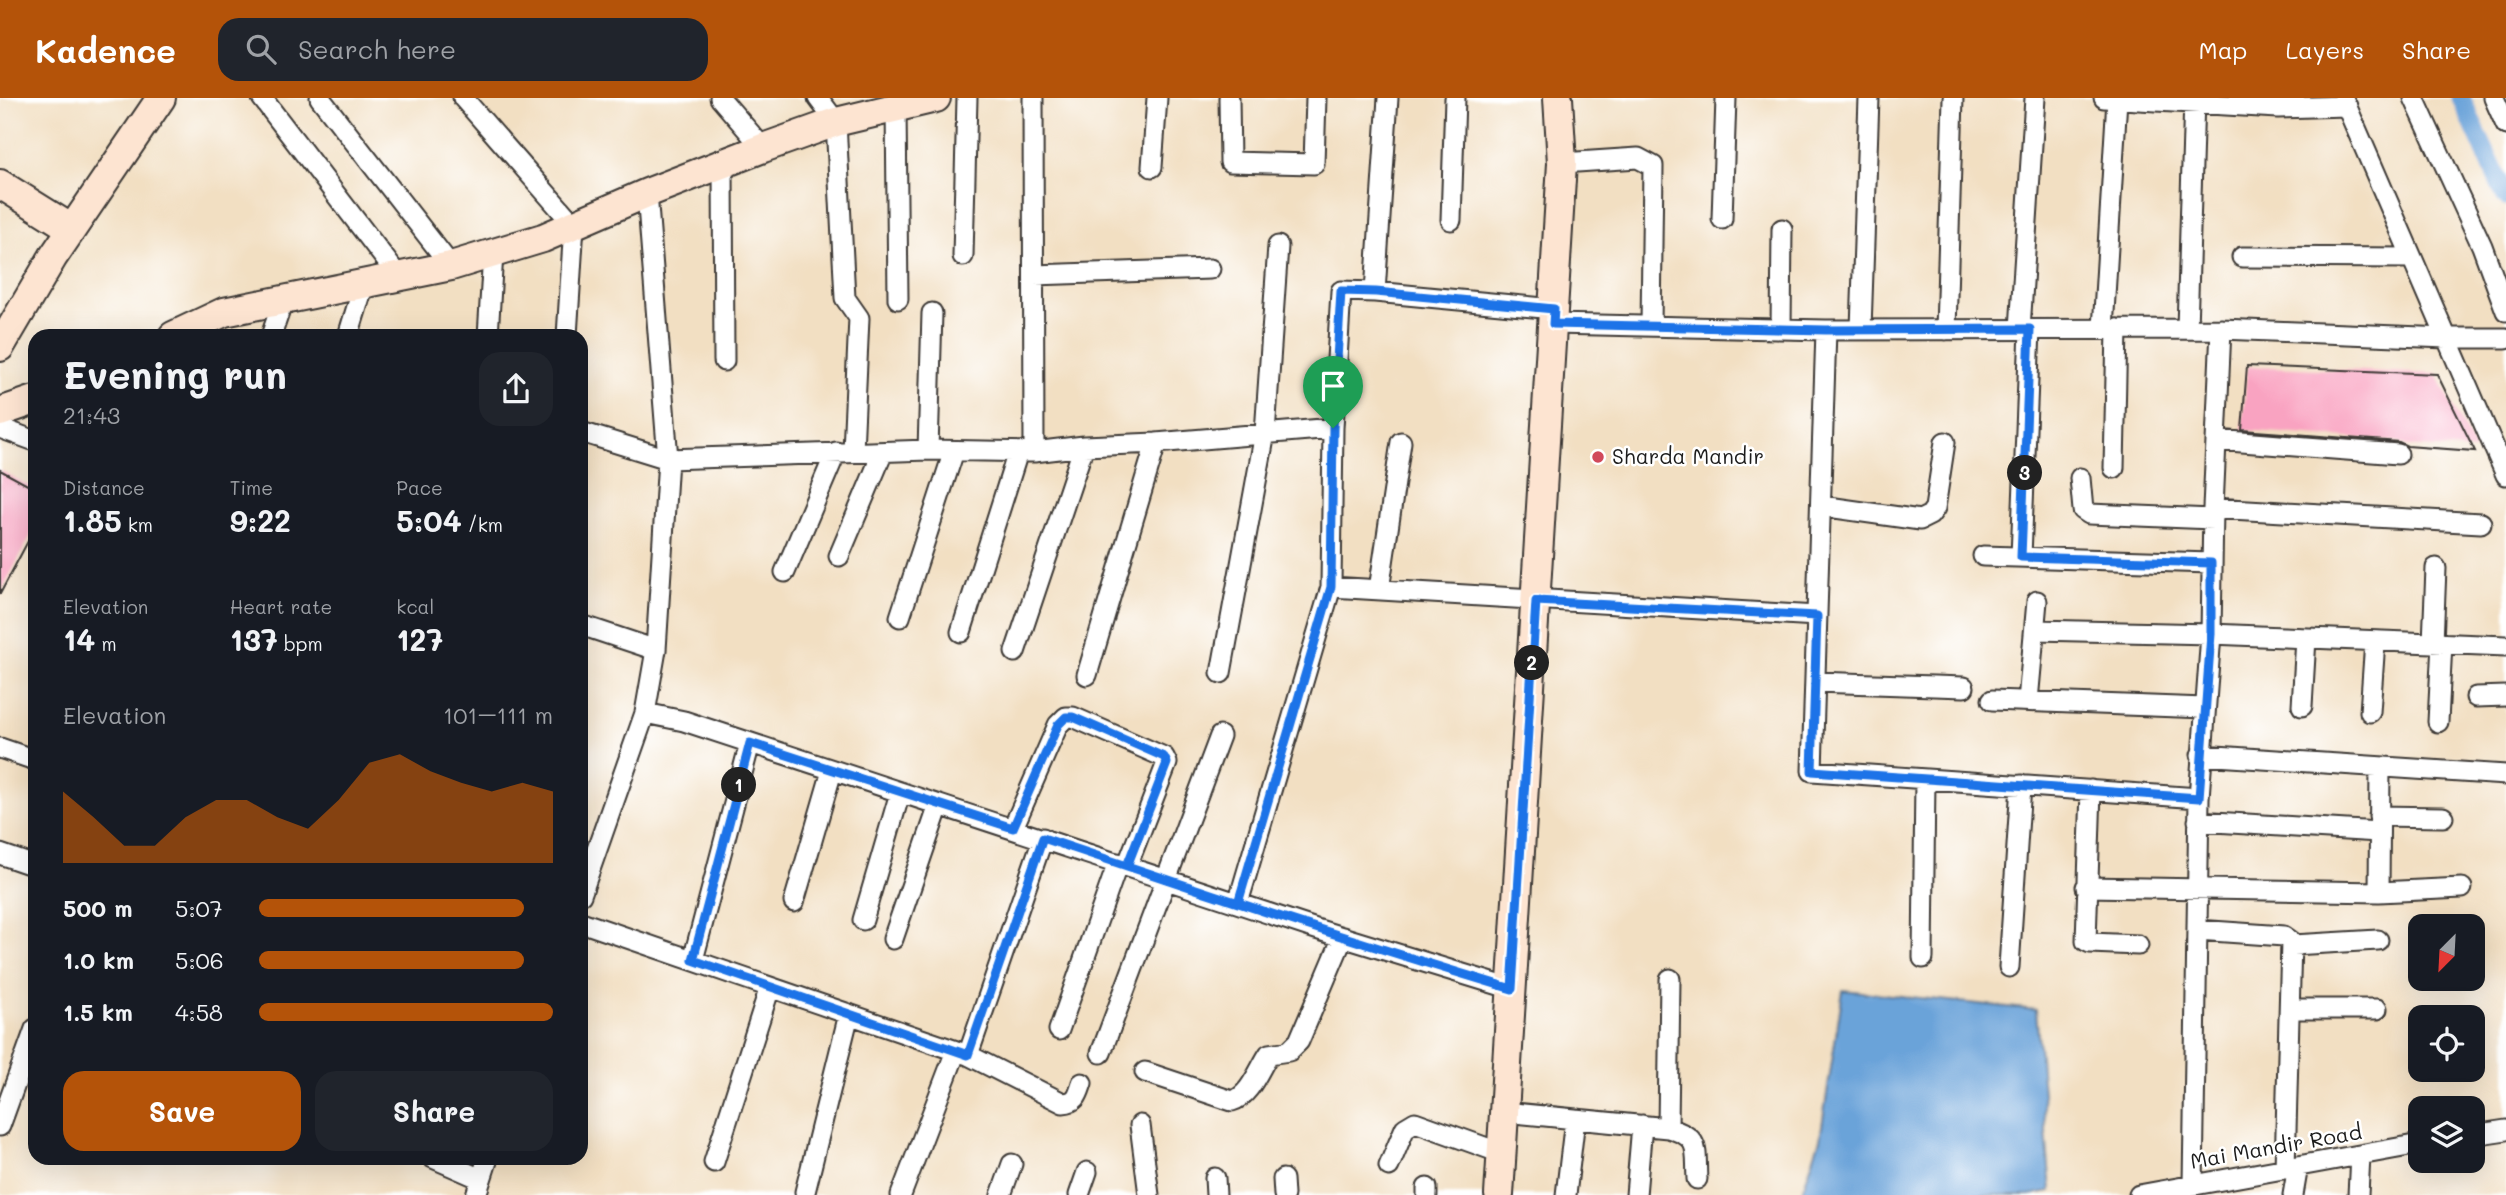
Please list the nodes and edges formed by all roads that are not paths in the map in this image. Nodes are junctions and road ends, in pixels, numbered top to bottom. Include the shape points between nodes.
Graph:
1 (160, 98) edge
2 (262, 98) edge
3 (320, 98) edge
4 (463, 98) edge
5 (720, 98) edge
6 (818, 98) edge
7 (936, 98) edge
8 (967, 98) edge
9 (1033, 98) edge
10 (1157, 98) edge
11 (1228, 98) edge
12 (1316, 98) edge
13 (1388, 98) edge
14 (1455, 98) edge
15 (1558, 98) edge
16 (1726, 98) edge
17 (1869, 98) edge
18 (1953, 98) edge
19 (2035, 98) edge
20 (2104, 98) edge
21 (2414, 98) edge
22 (2494, 98) edge
23 (2117, 99) edge
24 (2194, 101) edge
25 (2345, 102) edge
26 (896, 108) junction
27 (836, 122) junction
28 (2506, 125) edge
29 (763, 148) junction
30 (1562, 163) junction
31 (723, 165) junction
32 (1152, 167) dead end
33 (0, 184) edge
34 (647, 193) junction
35 (1722, 219) dead end
36 (1451, 220) dead end
37 (574, 225) junction
38 (72, 229) junction
39 (1782, 229) dead end
40 (1278, 246) dead end
41 (493, 253) junction
42 (963, 256) dead end
43 (2242, 257) dead end
44 (2412, 258) junction
45 (451, 266) junction
46 (1210, 269) dead end
47 (1034, 275) junction
48 (399, 277) junction
49 (364, 284) junction
50 (1376, 292) junction
51 (898, 299) dead end
52 (283, 301) junction
53 (2506, 311) edge
54 (932, 313) dead end
55 (1554, 317) junction
56 (1651, 326) junction
57 (189, 329) edge
58 (273, 329) edge
59 (350, 329) edge
60 (488, 329) edge
61 (568, 329) edge
62 (1781, 329) junction
63 (2025, 329) junction
64 (2110, 329) junction
65 (2186, 329) junction
66 (2221, 329) junction
67 (1826, 330) junction
68 (1861, 330) junction
69 (1945, 330) junction
70 (2447, 338) junction
71 (2506, 338) edge
72 (0, 347) edge
73 (724, 361) dead end
74 (28, 402) edge
75 (0, 412) edge
76 (0, 428) edge
77 (1333, 428) junction
78 (1265, 433) junction
79 (588, 434) edge
80 (28, 438) edge
81 (2216, 440) junction
82 (1401, 442) dead end
83 (1945, 442) dead end
84 (1156, 443) junction
85 (1084, 446) junction
86 (928, 450) junction
87 (954, 451) junction
88 (844, 452) junction
89 (883, 452) junction
90 (1026, 452) junction
91 (2398, 454) dead end
92 (668, 459) junction
93 (2114, 468) dead end
94 (2506, 475) edge
95 (2080, 478) dead end
96 (1821, 506) junction
97 (2213, 513) junction
98 (2481, 523) dead end
99 (1983, 555) dead end
100 (839, 556) dead end
101 (2021, 557) junction
102 (2211, 563) junction
103 (2436, 568) dead end
104 (785, 572) dead end
105 (1331, 587) junction
106 (1379, 590) junction
107 (1536, 601) junction
108 (2037, 601) dead end
109 (1817, 616) junction
110 (900, 617) dead end
111 (588, 627) edge
112 (2035, 630) junction
113 (961, 632) dead end
114 (2211, 634) junction
115 (2306, 638) junction
116 (2375, 641) junction
117 (2438, 643) junction
118 (2506, 646) edge
119 (656, 650) junction
120 (1015, 652) dead end
121 (1221, 673) dead end
122 (1087, 675) dead end
123 (1815, 682) junction
124 (1965, 687) dead end
125 (2506, 696) edge
126 (2476, 697) dead end
127 (1992, 700) dead end
128 (2028, 701) junction
129 (2302, 706) dead end
130 (2205, 708) junction
131 (2370, 712) dead end
132 (645, 713) junction
133 (2438, 722) dead end
134 (1220, 736) dead end
135 (750, 743) junction
136 (0, 748) edge
137 (2201, 755) junction
138 (28, 757) edge
139 (2381, 767) junction
140 (832, 771) junction
141 (2506, 775) edge
142 (1925, 779) junction
143 (2021, 785) junction
144 (2091, 790) junction
145 (900, 793) junction
146 (2199, 798) junction
147 (939, 805) junction
148 (2443, 817) dead end
149 (2199, 821) junction
150 (2379, 824) junction
151 (1013, 828) junction
152 (1043, 838) junction
153 (0, 855) edge
154 (28, 864) edge
155 (1123, 864) junction
156 (588, 875) edge
157 (1165, 879) junction
158 (2086, 887) junction
159 (2462, 888) dead end
160 (2197, 889) junction
161 (2379, 892) junction
162 (794, 902) dead end
163 (1238, 903) junction
164 (863, 920) dead end
165 (588, 924) edge
166 (2197, 930) junction
167 (1343, 937) junction
168 (893, 939) dead end
169 (2378, 940) dead end
170 (2138, 945) dead end
171 (2293, 945) junction
172 (1923, 958) dead end
173 (693, 960) junction
174 (2009, 967) dead end
175 (1670, 979) dead end
176 (770, 987) junction
177 (1512, 989) junction
178 (2290, 1009) junction
179 (2377, 1009) dead end
180 (849, 1014) junction
181 (1059, 1030) dead end
182 (28, 1048) edge
183 (1101, 1052) dead end
184 (962, 1053) junction
185 (1145, 1072) dead end
186 (1082, 1083) dead end
187 (1504, 1112) junction
188 (1575, 1119) junction
189 (1140, 1125) dead end
190 (1642, 1125) junction
191 (0, 1126) edge
192 (1668, 1128) junction
193 (2506, 1130) edge
194 (2485, 1133) edge
195 (2408, 1146) edge
196 (1501, 1153) junction
197 (2360, 1155) junction
198 (714, 1162) dead end
199 (1012, 1164) dead end
200 (444, 1165) edge
201 (486, 1165) edge
202 (1389, 1166) dead end
203 (2291, 1168) junction
204 (1087, 1172) dead end
205 (1697, 1179) dead end
206 (2193, 1185) junction
207 (2242, 1186) edge
208 (478, 1187) edge
209 (805, 1192) dead end
210 (2164, 1193) edge
211 (901, 1195) edge
212 (1001, 1195) edge
213 (1079, 1195) edge
214 (1149, 1195) edge
215 (1499, 1195) edge
216 (1566, 1195) edge
217 (1636, 1195) edge
218 (2139, 1195) edge
219 (2293, 1195) edge
220 (2358, 1195) edge

1 - 38 main road
2 - 48 street
3 - 45 street
4 - 37 street
5 - 29 street
6 - 27 street
7 - 26 main road
8 - 42 street
9 - 47 street
10 - 32 street
11 - 12 street via 1230,162 1314,164
13 - 50 street
14 - 36 street
15 - 30 main road
16 - 35 street
17 - 68 street
18 - 69 street
19 - 63 street
20 - 23 street
21 - 53 street via 2482,246
22 - 28 street
23 - 24 street
23 - 64 street
24 - 25 street via 2278,108
24 - 65 street
25 - 44 street
26 - 27 main road
26 - 51 street
27 - 29 main road
27 - 88 street via 845,298 859,318
29 - 31 main road
30 - 55 main road
30 - 56 street via 1639,158 1653,166
31 - 34 main road
31 - 73 street
33 - 38 main road
34 - 37 main road
34 - 92 street
37 - 41 main road
37 - 61 street
38 - 72 main road
39 - 62 street
40 - 78 street
41 - 45 main road
41 - 60 street
43 - 44 street
44 - 70 street
45 - 48 main road
46 - 47 street
47 - 90 street
48 - 49 main road
49 - 52 main road
49 - 59 street
50 - 55 street
50 - 77 street via 1341,291
52 - 57 main road via 224,313
52 - 58 street
54 - 86 street
55 - 56 street
55 - 107 main road
56 - 62 street
62 - 67 street
63 - 64 street
63 - 69 street
63 - 101 street
64 - 65 street
64 - 93 street
65 - 66 street
66 - 70 street
66 - 81 street
67 - 68 street
67 - 96 street
68 - 69 street
70 - 71 street
70 - 94 street
74 - 75 main road
76 - 80 street
77 - 78 street
77 - 105 street
78 - 84 street
78 - 121 street
79 - 92 street
81 - 91 street
81 - 97 street
82 - 106 street
83 - 96 street via 1930,515 1920,520
84 - 85 street
84 - 122 street
85 - 90 street
85 - 120 street
86 - 87 street
86 - 89 street
87 - 90 street
87 - 110 street
88 - 89 street
88 - 92 street
88 - 104 street
89 - 100 street
90 - 113 street
92 - 119 street
95 - 97 street via 2083,510 2090,514
96 - 109 street
97 - 98 street
97 - 102 street
99 - 101 street
101 - 102 street
102 - 114 street
103 - 117 street
105 - 106 street
105 - 163 street
106 - 107 street
107 - 109 street
107 - 177 main road
108 - 112 street
109 - 123 street
111 - 119 street
112 - 114 street
112 - 128 street
114 - 115 street
114 - 130 street
115 - 116 street
115 - 129 street
116 - 117 street
116 - 131 street
117 - 118 street
117 - 133 street
119 - 132 street
123 - 124 street
123 - 142 street via 1812,771
125 - 126 street
127 - 128 street
128 - 130 street
130 - 137 street
132 - 135 street
132 - 156 street
134 - 157 street
135 - 140 street
135 - 173 street
136 - 138 street
137 - 139 street
137 - 146 street
139 - 141 street
139 - 150 street
140 - 145 street
140 - 162 street
142 - 143 street
142 - 172 street
143 - 144 street
143 - 174 street
144 - 146 street
144 - 158 street
145 - 147 street
145 - 164 street
146 - 149 street
147 - 151 street
147 - 168 street
148 - 150 street
149 - 150 street
149 - 160 street
150 - 161 street
151 - 152 street
151 - 155 street via 1058,725 1073,717 1164,757 1167,763
152 - 155 street
152 - 184 street
153 - 154 street
155 - 157 street
155 - 181 street
157 - 163 street
157 - 183 street
158 - 160 street
158 - 170 street via 2085,941
159 - 161 street
160 - 161 street
160 - 166 street
163 - 167 street
165 - 173 street
166 - 171 street via 2284,936
166 - 206 street
167 - 177 street
167 - 185 street via 1299,1041 1289,1051 1269,1054 1238,1099 1232,1101
169 - 171 street
171 - 178 street
173 - 176 street
175 - 192 street
176 - 180 street
176 - 198 street
177 - 187 main road
178 - 179 street
178 - 203 street
180 - 184 street
180 - 209 street
182 - 191 street
184 - 186 street via 1063,1103 1077,1097
184 - 211 street
187 - 188 street
187 - 196 main road
188 - 190 street
188 - 216 street
189 - 214 street
190 - 192 street
190 - 217 street
192 - 205 street via 1695,1144
193 - 194 street
195 - 197 street, Mai Mandir Road
196 - 202 street via 1415,1122 1405,1128
196 - 215 main road
197 - 203 street, Mai Mandir Road
197 - 220 street
199 - 212 street
200 - 208 street
201 - 208 street
203 - 207 street, Mai Mandir Road
203 - 219 street
204 - 213 street
206 - 207 street, Mai Mandir Road
206 - 210 street, Mai Mandir Road
210 - 218 street, Mai Mandir Road

